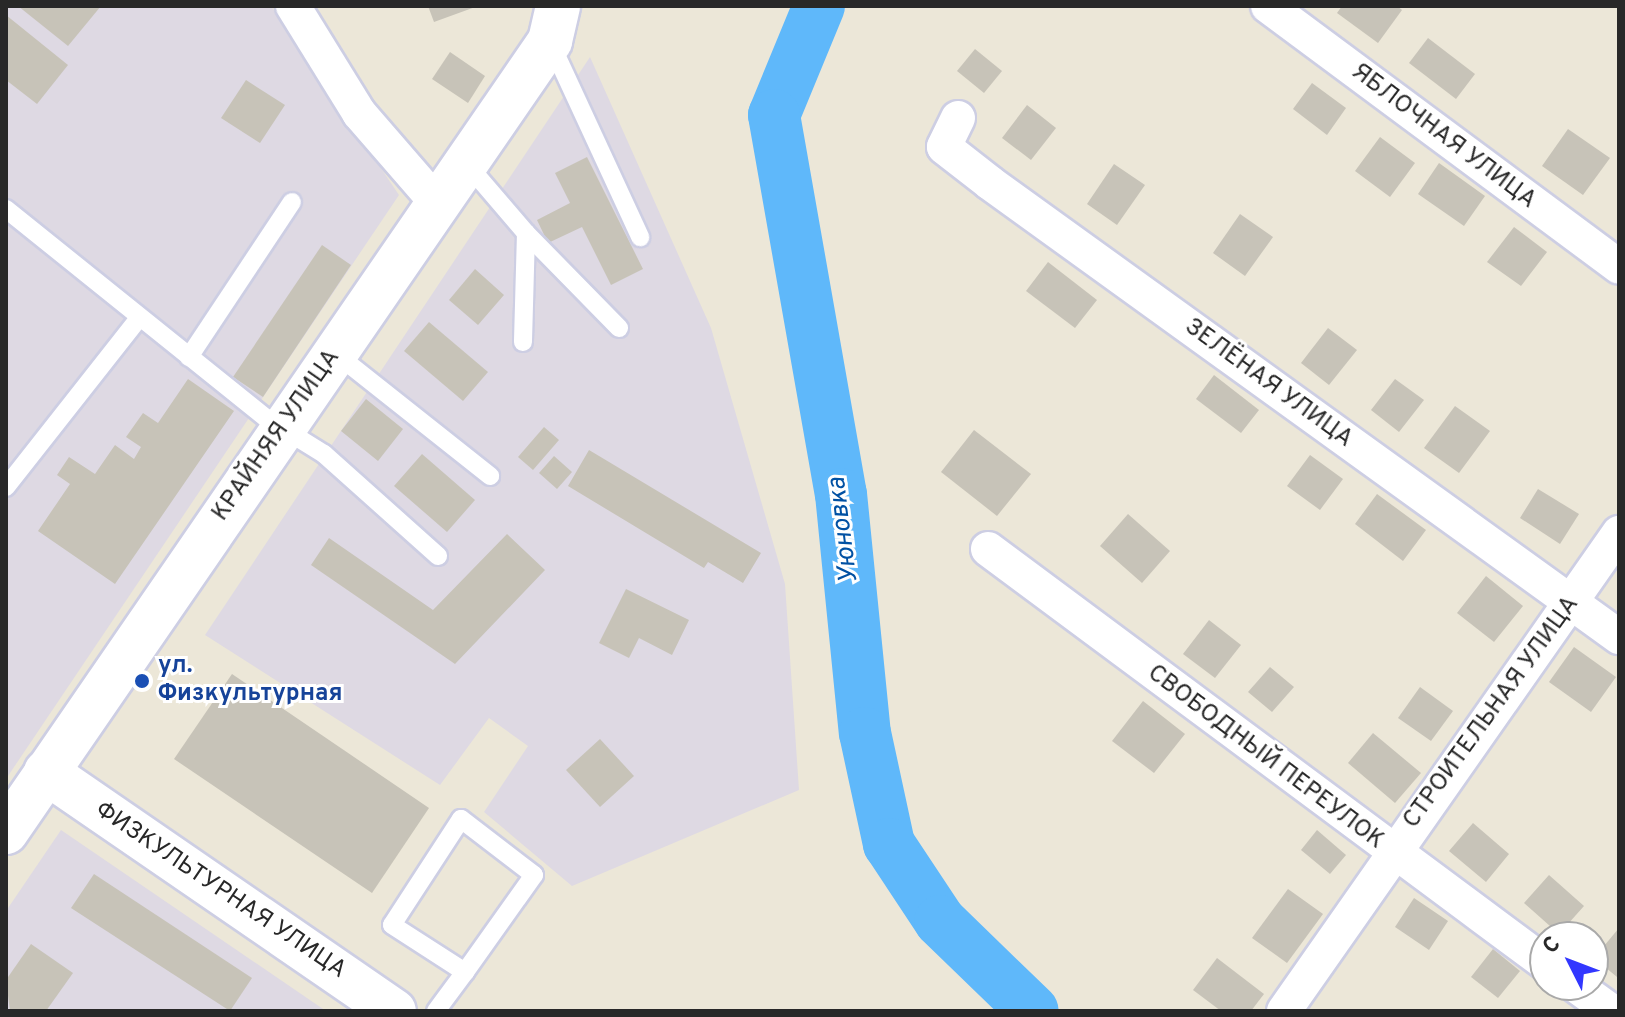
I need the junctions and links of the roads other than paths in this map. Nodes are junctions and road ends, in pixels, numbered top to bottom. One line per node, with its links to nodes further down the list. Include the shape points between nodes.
1 (293, 6): 7 (street, via 359,113)
2 (1268, 6): 11 (street, ЯБЛОЧНАЯ УЛИЦА)
3 (554, 24): 5 (street, КРАЙНЯЯ УЛИЦА); 10 (lane)
4 (958, 118): 23 (street, ЗЕЛЁНАЯ УЛИЦА, via 944,147)
5 (466, 163): 7 (street, КРАЙНЯЯ УЛИЦА); 9 (lane)
6 (292, 202): 16 (lane)
7 (437, 203): 15 (street, КРАЙНЯЯ УЛИЦА)
8 (6, 209): 12 (lane)
9 (526, 233): 13 (lane); 14 (lane)
10 (640, 237)
11 (1619, 267)
12 (140, 317): 16 (lane); 19 (lane)
13 (619, 328)
14 (523, 342)
15 (335, 353): 17 (street, КРАЙНЯЯ УЛИЦА); 18 (lane)
16 (189, 357): 17 (lane)
17 (282, 430): 22 (lane, via 324,454); 25 (street, КРАЙНЯЯ УЛИЦА)
18 (490, 476)
19 (6, 487)
20 (1619, 533): 23 (street, СТРОИТЕЛЬНАЯ УЛИЦА)
21 (988, 549): 26 (street, СВОБОДНЫЙ ПЕРЕУЛОК)
22 (438, 556)
23 (1571, 604): 24 (street, ЗЕЛЁНАЯ УЛИЦА); 26 (street, СТРОИТЕЛЬНАЯ УЛИЦА)
24 (1619, 637)
25 (21, 797): 29 (street, ФИЗКУЛЬТУРНАЯ УЛИЦА)
26 (1392, 853): 27 (street, СВОБОДНЫЙ ПЕРЕУЛОК); 31 (street, СТРОИТЕЛЬНАЯ УЛИЦА)
27 (1529, 951)
28 (465, 972): 28 (lane, via 534,875 461,819 392,925); 30 (lane)
29 (394, 1011)
30 (436, 1011)
31 (1284, 1011)

